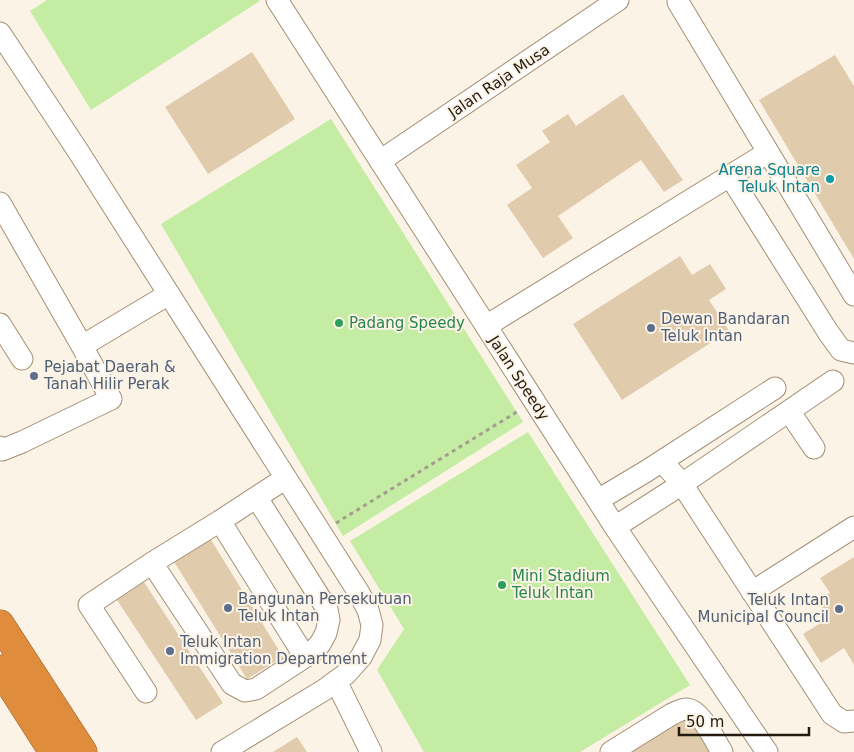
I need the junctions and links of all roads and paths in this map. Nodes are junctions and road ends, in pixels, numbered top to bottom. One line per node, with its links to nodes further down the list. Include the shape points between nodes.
1 (277, 0): 6 (street, Jalan Speedy)
2 (618, 0): 6 (street, Jalan Raja Musa)
3 (678, 2): 5 (street)
4 (1, 36): 9 (street)
5 (768, 153): 7 (street); 10 (street)
6 (380, 161): 12 (street, Jalan Speedy)
7 (730, 176): 12 (street); 14 (street, via 828,332 841,350)
8 (0, 203): 13 (street)
9 (169, 294): 13 (street); 23 (street)
10 (854, 295)
11 (0, 324): 15 (street)
12 (486, 326): 18 (street, Jalan Speedy)
13 (82, 346): 20 (street, via 111,399 22,442 2,450)
14 (854, 353)
15 (22, 359)
16 (833, 382): 19 (street)
17 (775, 388): 22 (street)
18 (534, 401): 26 (street, Jalan Speedy); 30 (path)
19 (789, 411): 21 (street); 24 (street)
20 (0, 447)
21 (814, 448)
22 (662, 461): 24 (street); 26 (street)
23 (286, 478): 25 (street); 30 (street)
24 (682, 484): 28 (street); 32 (street)
25 (257, 498): 27 (street); 34 (street, via 327,609 326,633 320,644)
26 (598, 500): 28 (street, Jalan Speedy)
27 (220, 522): 31 (street); 34 (street)
28 (615, 527): 45 (street, Jalan Speedy)
29 (854, 527): 32 (street)
30 (320, 532): 36 (street, via 364,602 372,625 370,640 361,657)
31 (152, 563): 34 (street, via 232,684 245,691 256,689); 37 (street, via 89,604)
32 (752, 592): 38 (street, via 832,714 844,722)
33 (0, 624): 40 (highway)
34 (305, 657)
35 (0, 669): 39 (highway)
36 (336, 681): 41 (street); 42 (street)
37 (146, 692)
38 (854, 721)
39 (53, 752)
40 (83, 752)
41 (222, 752)
42 (372, 752)
43 (612, 752): 44 (street, via 672,714 689,709 697,713)
44 (722, 752)
45 (767, 752)

